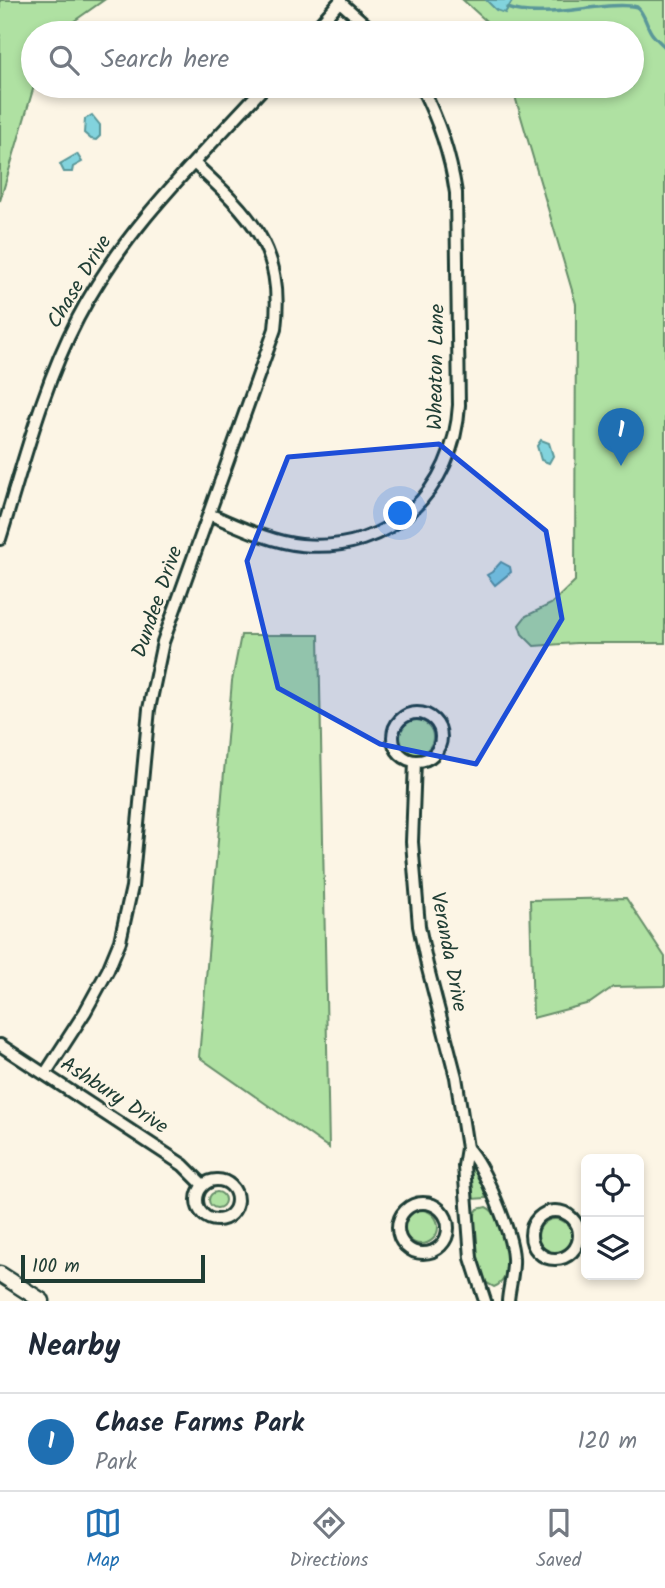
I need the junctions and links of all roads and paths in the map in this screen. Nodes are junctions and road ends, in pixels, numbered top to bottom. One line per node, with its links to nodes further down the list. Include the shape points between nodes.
1 (340, 1): 2 (street); 3 (street)
2 (322, 21)
3 (362, 21)
4 (254, 98): 6 (street, Chase Drive)
5 (427, 98): 7 (street, Wheaton Lane, via 440,124 456,193 459,405 445,465 410,512 385,529 352,541 301,545)
6 (194, 163): 7 (street, Dundee Drive, via 254,223 269,254 277,289 272,341); 8 (street, Chase Drive, via 120,249 77,318 50,381)
7 (209, 514): 11 (street, Dundee Drive, via 171,615 155,674 132,887 120,941 85,1012)
8 (0, 540)
9 (415, 761): 9 (street, via 432,756 441,740 436,723 419,713 400,720 393,733 398,753); 12 (street, Veranda Drive, via 412,842 419,926 456,1077)
10 (0, 1045): 11 (street, Ashbury Drive)
11 (45, 1073): 13 (street, Ashbury Drive, via 183,1165)
12 (467, 1148): 14 (street, Veranda Drive); 17 (street, Veranda Drive, via 478,1163)
13 (203, 1185)
14 (468, 1223): 15 (street); 20 (street, Veranda Drive, via 471,1258)
15 (447, 1224): 15 (street, via 433,1206 417,1204 403,1213 398,1228 410,1249 426,1253 440,1246)
16 (531, 1240): 16 (street, via 542,1256 559,1260 573,1253 580,1231 566,1213 551,1211 536,1219); 17 (street)
17 (512, 1244): 21 (street, Veranda Drive)
18 (0, 1274): 19 (main road)
19 (37, 1300)
20 (485, 1301)
21 (508, 1301)

